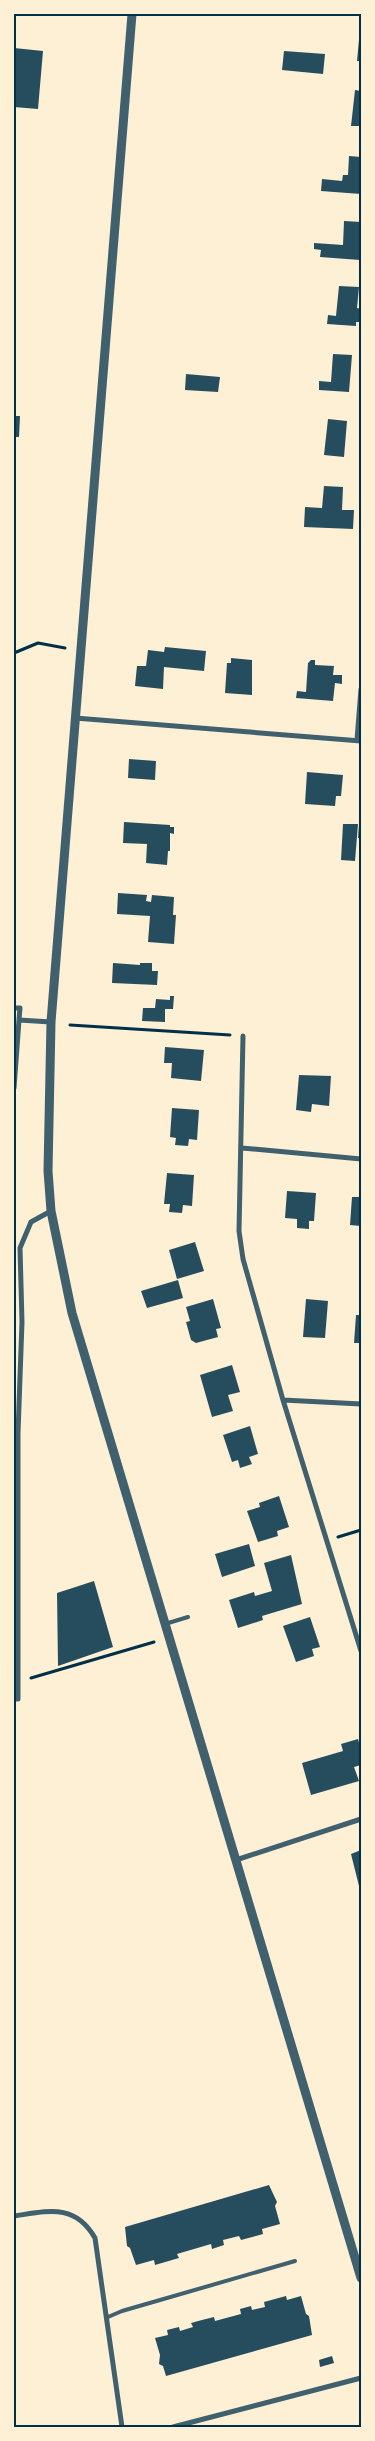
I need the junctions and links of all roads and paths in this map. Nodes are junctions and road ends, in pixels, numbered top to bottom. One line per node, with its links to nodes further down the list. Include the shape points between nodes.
1 (132, 14): 5 (street)
2 (14, 653): 3 (path, via 38,643 67,648)
3 (66, 657)
4 (361, 689): 6 (street)
5 (75, 718): 6 (street); 9 (street)
6 (359, 741)
7 (14, 1008): 8 (street, via 20,1008)
8 (19, 1020): 9 (street); 12 (street)
9 (51, 1022): 15 (street, via 48,1171)
10 (70, 1025): 11 (path)
11 (243, 1036): 13 (street)
12 (14, 1088)
13 (242, 1148): 14 (street); 16 (street, via 239,1231 243,1259)
14 (361, 1159)
15 (51, 1211): 18 (street, via 31,1222 20,1248 22,1322); 22 (street, via 72,1313)
16 (283, 1400): 17 (street); 20 (street)
17 (361, 1404)
18 (16, 1433): 25 (street)
19 (361, 1530): 20 (path)
20 (327, 1541): 24 (street)
21 (188, 1617): 22 (lane)
22 (165, 1624): 23 (street)
23 (169, 1637): 25 (path); 28 (street)
24 (361, 1651)
25 (18, 1682): 26 (street)
26 (16, 1699)
27 (361, 1819): 28 (street)
28 (236, 1860): 31 (street)
29 (14, 2216): 32 (street, via 57,2211 74,2214 90,2228 98,2249)
30 (295, 2261): 32 (lane)
31 (361, 2278)
32 (108, 2317): 34 (street)
33 (361, 2378): 35 (street)
34 (122, 2427)
35 (173, 2427)

